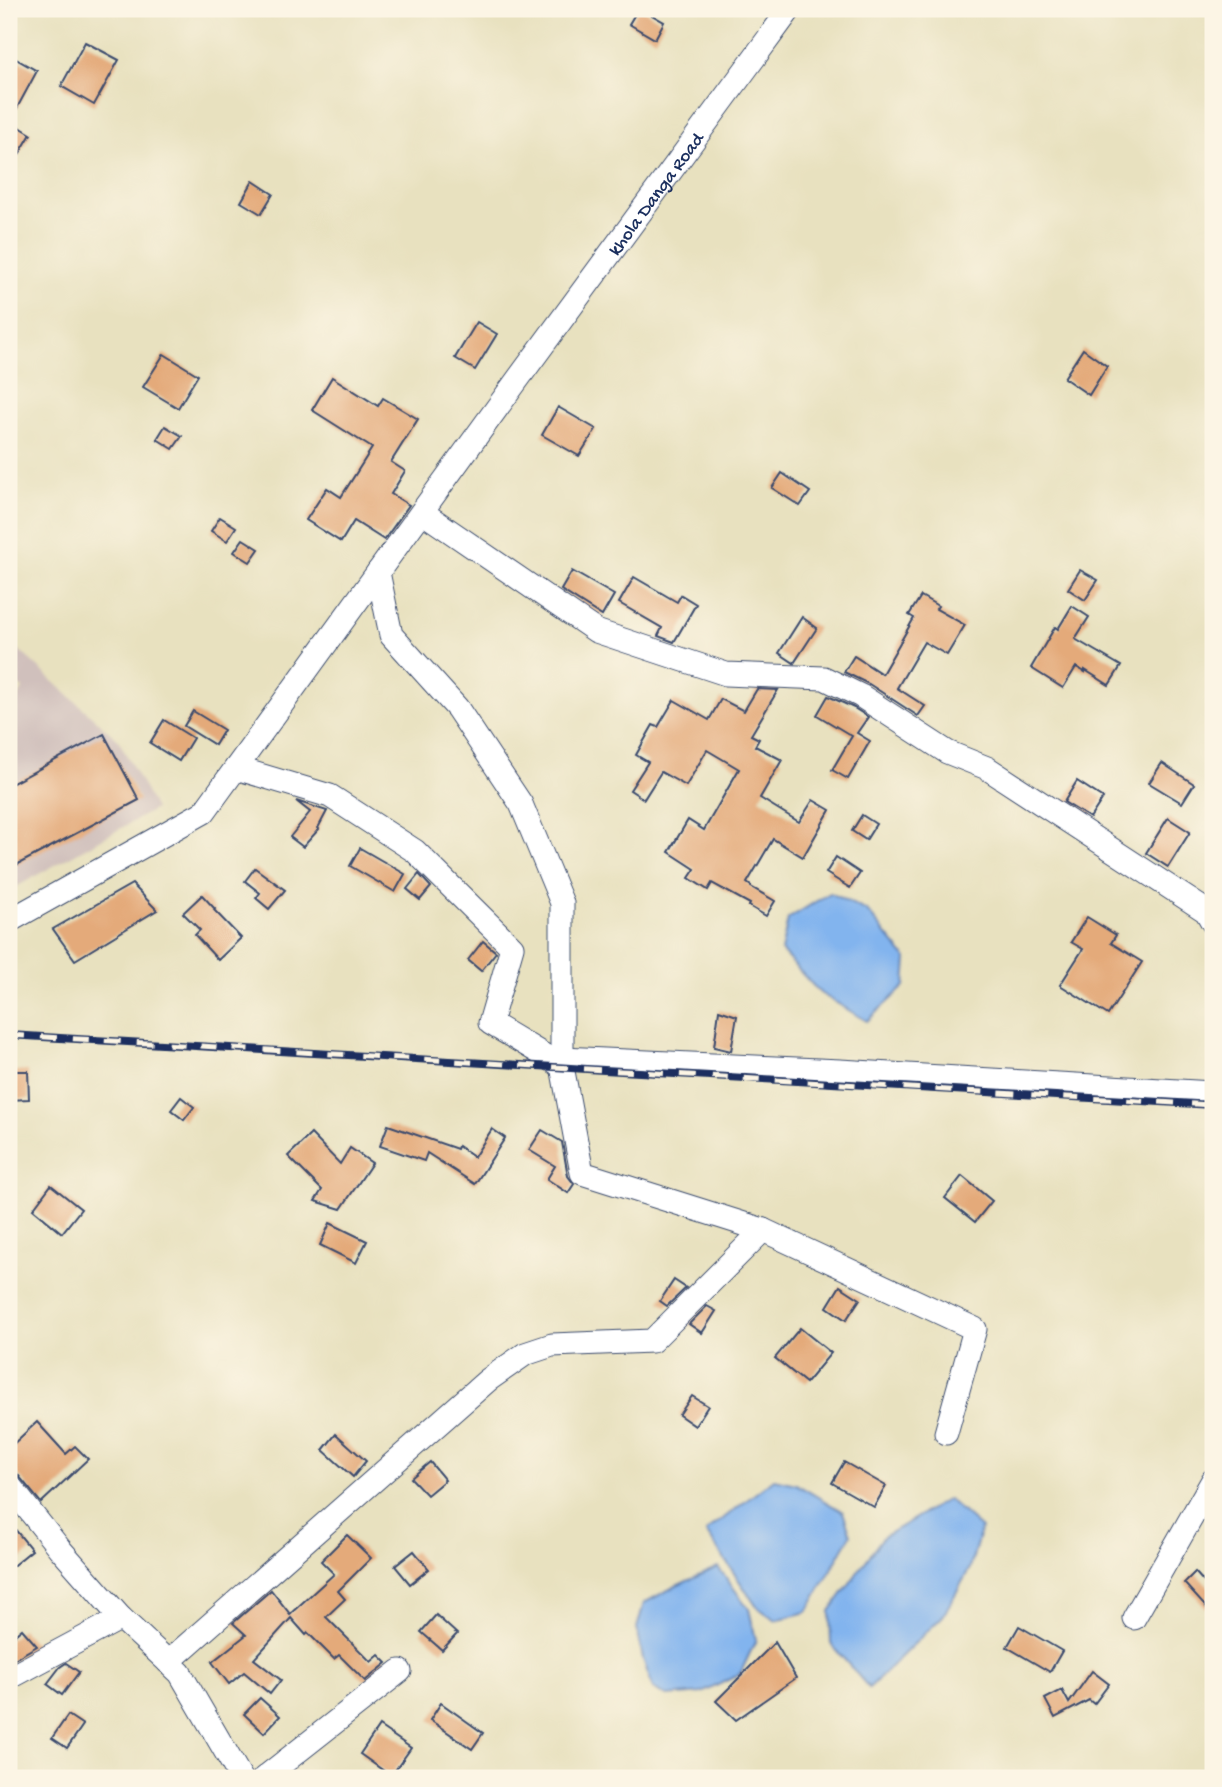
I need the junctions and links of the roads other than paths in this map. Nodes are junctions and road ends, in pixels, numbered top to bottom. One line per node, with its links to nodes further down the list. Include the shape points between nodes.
1 (790, 9): 2 (street, khola Danga Road)
2 (422, 512): 3 (street, khola Danga Road); 6 (street, via 596,631 726,674 824,678 860,696 947,752 987,768 1206,911)
3 (378, 572): 4 (street, khola Danga Road); 7 (street, via 390,635 457,708 521,804 562,903)
4 (236, 768): 5 (street, khola Danga Road, via 204,812); 7 (street, via 330,796 415,851 512,947 490,1023)
5 (9, 920)
6 (1213, 923)
7 (562, 1062): 8 (street, via 840,1071); 9 (street, via 582,1173)
8 (1213, 1093)
9 (762, 1230): 10 (street, via 975,1329); 15 (street, via 652,1341 552,1345 525,1353 488,1380)
10 (946, 1433)
11 (1213, 1480): 14 (street)
12 (9, 1485): 13 (street)
13 (121, 1618): 15 (street); 17 (street)
14 (1134, 1618)
15 (168, 1662): 18 (street, via 180,1673)
16 (400, 1671): 19 (street)
17 (9, 1678)
18 (241, 1778)
19 (264, 1778)

